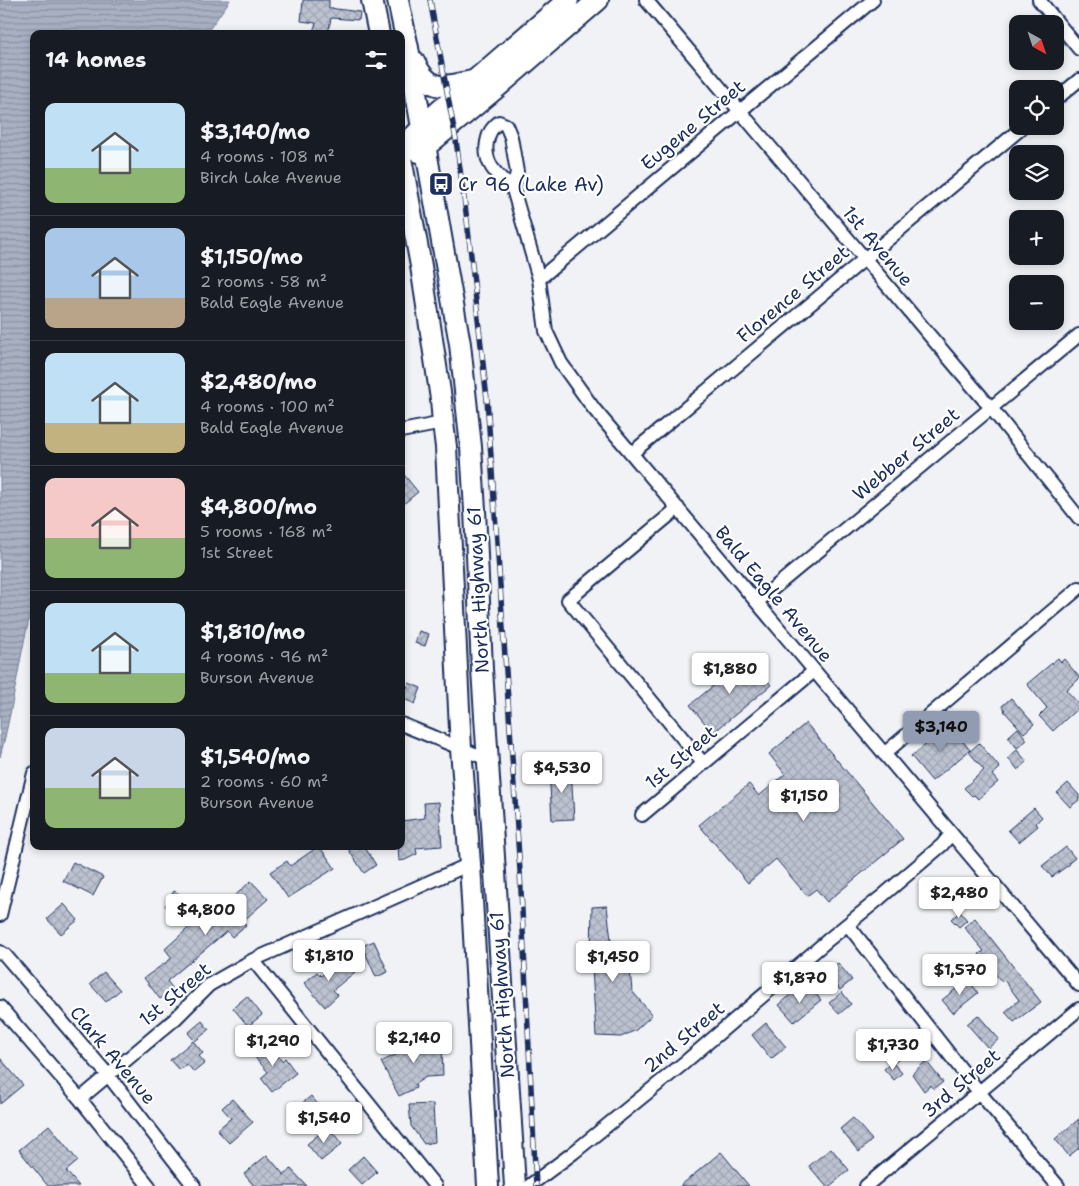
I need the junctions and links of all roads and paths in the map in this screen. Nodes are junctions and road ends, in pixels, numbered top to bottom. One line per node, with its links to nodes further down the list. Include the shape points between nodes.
1 (372, 0): 8 (main road)
2 (398, 0): 9 (main road, North Highway 61)
3 (568, 0): 13 (main road)
4 (598, 0): 18 (main road, via 495,89)
5 (646, 0): 16 (street, 1st Avenue)
6 (872, 0): 16 (street, Eugene Street)
7 (1038, 0): 12 (street)
8 (378, 30)
9 (404, 30)
10 (405, 34): 11 (main road, North Highway 61)
11 (408, 48): 13 (main road, via 421,73 433,85 447,87); 18 (main road, North Highway 61)
12 (1079, 49)
13 (477, 78): 18 (main road)
14 (1079, 80): 15 (street)
15 (1064, 92)
16 (740, 110): 22 (street, 1st Avenue); 23 (street, Eugene Street)
17 (1013, 135): 22 (street, Florence Street)
18 (424, 137): 19 (main road); 37 (main road, North Highway 61, via 466,393)
19 (405, 157)
20 (405, 177): 26 (main road, North Highway 61, via 441,399)
21 (512, 189): 23 (street, Bald Eagle Avenue)
22 (864, 259): 25 (street, 1st Avenue); 28 (street, Florence Street)
23 (539, 279): 28 (street, Bald Eagle Avenue, via 546,331 561,363 594,409)
24 (1079, 335): 25 (street, Webber Street)
25 (991, 408): 30 (street, 1st Avenue); 32 (street, Webber Street)
26 (442, 423): 27 (street); 35 (main road, North Highway 61, via 446,447)
27 (405, 431)
28 (632, 452): 29 (street, Bald Eagle Avenue)
29 (678, 508): 32 (street, Bald Eagle Avenue); 38 (street, via 568,600)
30 (1079, 518)
31 (1079, 588): 36 (street)
32 (758, 602): 33 (street, Bald Eagle Avenue)
33 (814, 671): 36 (street, Bald Eagle Avenue); 38 (street, 1st Street)
34 (405, 726): 35 (street)
35 (461, 749): 37 (street); 42 (main road, North Highway 61)
36 (884, 754): 41 (street, Bald Eagle Avenue)
37 (487, 759): 57 (main road, North Highway 61)
38 (703, 763): 40 (street, 1st Street)
39 (30, 790): 43 (street)
40 (642, 815)
41 (951, 834): 44 (street, 2nd Street); 47 (street, Bald Eagle Avenue)
42 (470, 864): 46 (street, 1st Street); 56 (main road, North Highway 61)
43 (0, 915)
44 (848, 925): 51 (street); 58 (street, 2nd Street, via 684,1063)
45 (0, 952): 50 (street, Clark Avenue)
46 (253, 960): 50 (street, 1st Street, via 209,985 175,1020); 55 (street)
47 (1079, 985)
48 (0, 1008): 52 (street)
49 (1079, 1010): 51 (street, 3rd Street)
50 (108, 1075): 52 (street, 1st Street); 54 (street, Clark Avenue)
51 (979, 1092): 59 (street, 3rd Street); 60 (street)
52 (80, 1098): 53 (street)
53 (149, 1186)
54 (194, 1186)
55 (435, 1186)
56 (488, 1186)
57 (515, 1186)
58 (529, 1186)
59 (866, 1186)
60 (1058, 1186)

